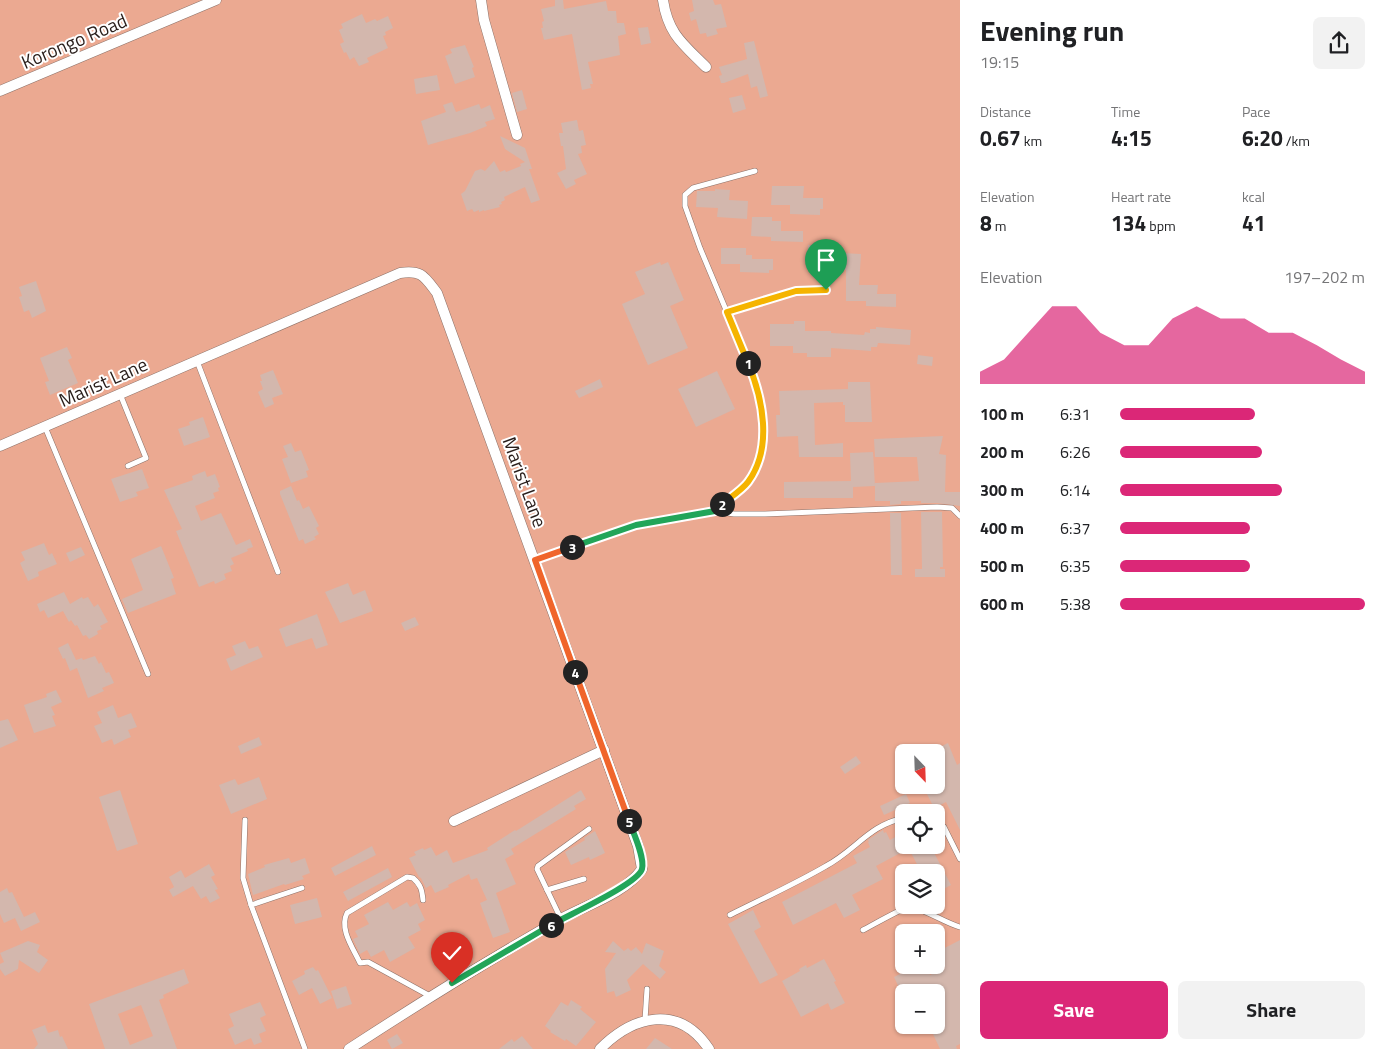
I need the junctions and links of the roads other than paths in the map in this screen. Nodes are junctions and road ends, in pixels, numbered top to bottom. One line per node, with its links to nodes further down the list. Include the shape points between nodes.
1 (216, 0): 5 (street, Korongo Road)
2 (481, 0): 6 (street)
3 (663, 0): 4 (street, via 673,34)
4 (706, 67)
5 (0, 91)
6 (517, 135)
7 (756, 171): 9 (lane, via 693,188 685,195 685,206 700,248)
8 (826, 290): 9 (lane, via 796,291)
9 (727, 312): 15 (lane, via 755,379 762,408 763,434 759,463 753,475)
10 (197, 360): 11 (street, Marist Lane); 17 (street, Marist Lane, via 400,273 414,271 423,275 437,293); 18 (lane)
11 (120, 394): 12 (street, Marist Lane); 14 (lane, via 146,458)
12 (45, 427): 13 (street, Marist Lane); 19 (lane)
13 (0, 446)
14 (128, 466)
15 (715, 511): 16 (lane, via 765,514 937,507 952,508); 17 (lane, via 636,525)
16 (960, 516)
17 (535, 560): 20 (street, Marist Lane)
18 (278, 572)
19 (148, 674)
20 (604, 750): 23 (street); 33 (street, Marist Lane, via 638,846 642,869 620,888)
21 (245, 820): 31 (lane, via 243,878)
22 (895, 820): 32 (lane, via 876,828 844,856 827,866)
23 (454, 821)
24 (589, 829): 29 (lane, via 538,866)
25 (945, 829): 26 (lane)
26 (960, 859)
27 (584, 879): 29 (lane)
28 (302, 888): 31 (lane)
29 (547, 890): 33 (lane)
30 (423, 900): 37 (lane, via 422,888 413,878 407,877 347,913 344,925 360,963 368,962)
31 (251, 905): 39 (lane)
32 (730, 915)
33 (561, 919): 37 (street, Marist Lane)
34 (960, 927): 35 (lane, via 909,907)
35 (863, 930)
36 (647, 989): 38 (lane)
37 (430, 996): 40 (street, Marist Lane)
38 (645, 1020): 41 (street, via 625,1028); 42 (street, via 665,1018 678,1022)
39 (305, 1049)
40 (349, 1049)
41 (600, 1049)
42 (710, 1049)

